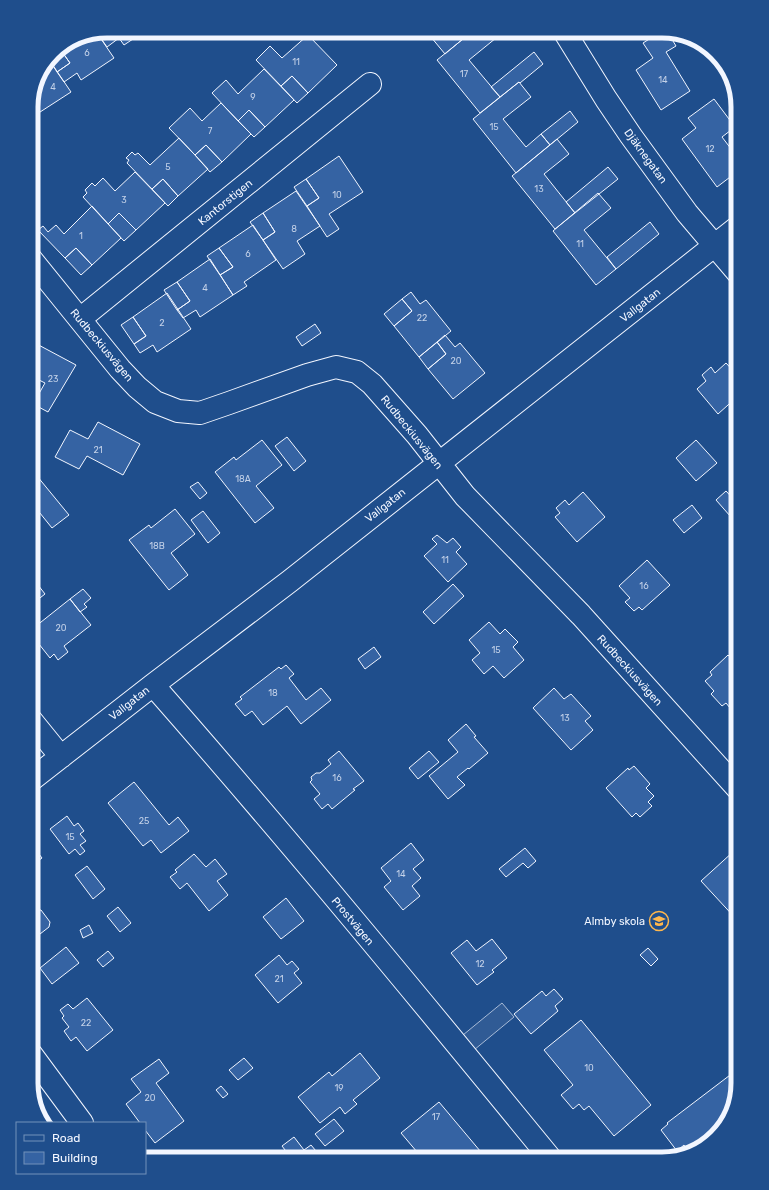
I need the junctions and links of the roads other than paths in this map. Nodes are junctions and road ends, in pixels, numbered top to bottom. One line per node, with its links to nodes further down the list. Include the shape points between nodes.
1 (568, 38): 4 (street, Djäknegatan, via 631,136)
2 (370, 84): 7 (street, Kantorstigen)
3 (731, 233): 4 (street, Vallgatan)
4 (714, 246): 5 (street, Djäknegatan); 8 (street, Vallgatan)
5 (731, 265)
6 (38, 268): 7 (street, Rudbeckiusvägen)
7 (80, 319): 8 (street, Rudbeckiusvägen, via 137,387 155,402 178,411 200,413 336,367 357,372 372,384)
8 (438, 463): 9 (street, Vallgatan); 13 (street, Rudbeckiusvägen, via 465,496 581,615)
9 (153, 685): 11 (street, Vallgatan); 16 (street, Prostvägen, via 311,870)
10 (38, 729): 11 (street)
11 (61, 757): 12 (street, Vallgatan)
12 (38, 775)
13 (731, 781)
14 (38, 1063): 15 (street)
15 (81, 1122)
16 (545, 1152)

